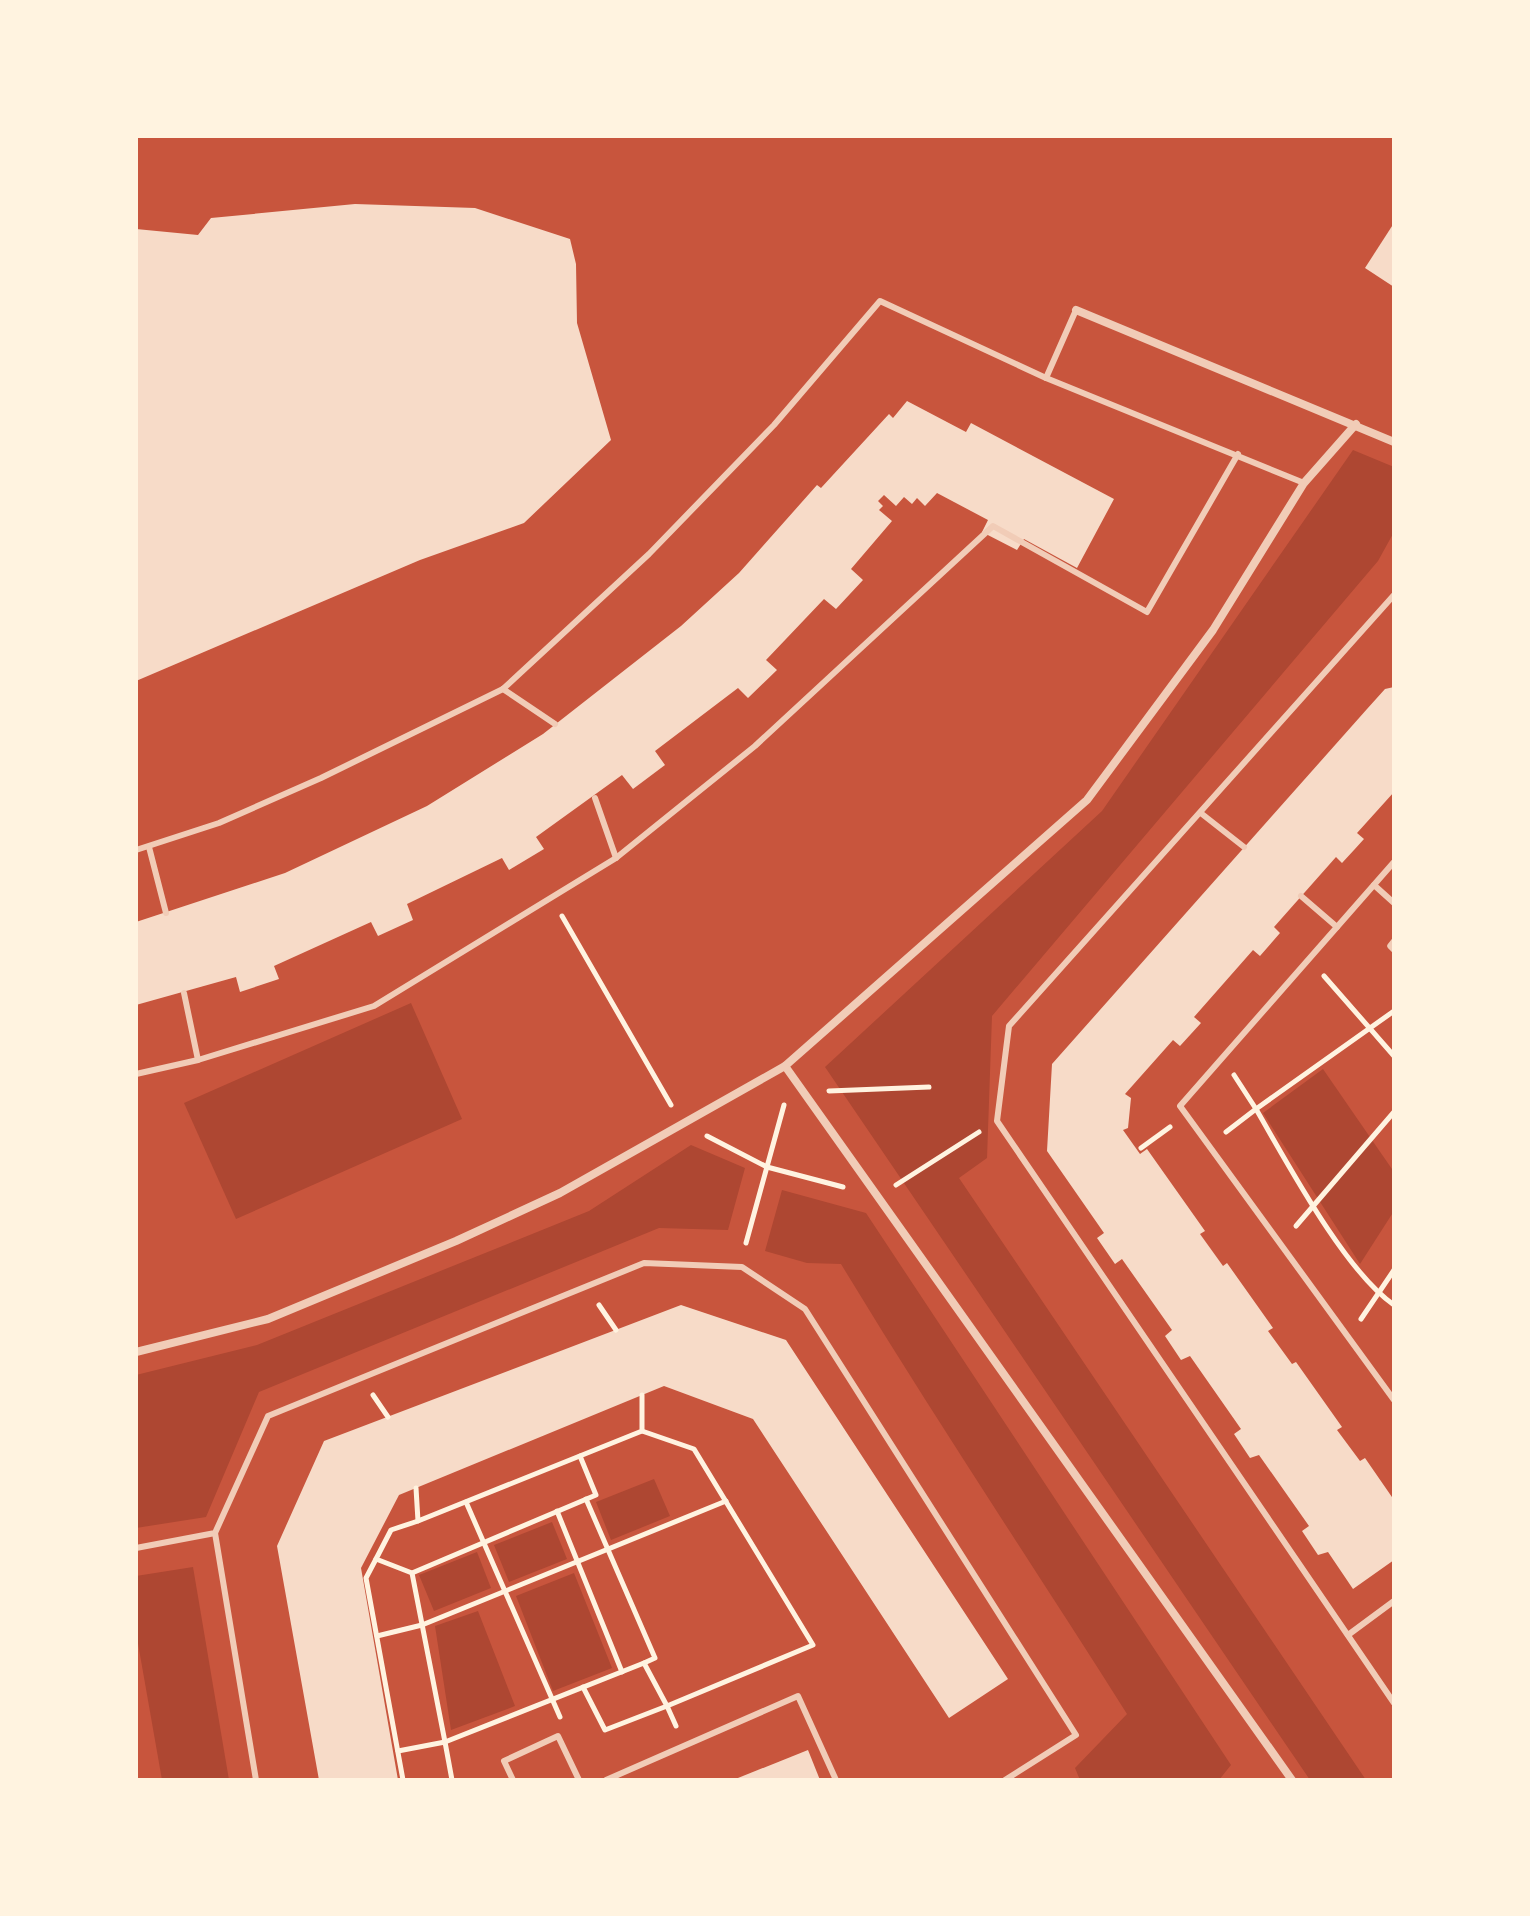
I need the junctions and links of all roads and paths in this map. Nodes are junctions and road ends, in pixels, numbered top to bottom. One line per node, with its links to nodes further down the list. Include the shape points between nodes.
1 (1076, 310): 2 (lane); 3 (street)
2 (1046, 378): 5 (lane); 8 (lane, via 880,301 774,425 649,554)
3 (1356, 424): 4 (street); 6 (street)
4 (1394, 442)
5 (1238, 454): 6 (lane); 15 (lane, via 1147,612 993,526 755,746)
6 (1304, 483): 31 (street, via 1213,630 1087,800)
7 (1394, 595): 11 (lane)
8 (503, 689): 9 (lane); 12 (lane, via 321,778)
9 (555, 724)
10 (595, 798): 15 (lane)
11 (1202, 814): 13 (lane); 67 (lane, via 1009,1026 997,1121)
12 (149, 847): 14 (lane); 20 (lane)
13 (1244, 847)
14 (136, 850)
15 (616, 858): 30 (lane, via 374,1006)
16 (1394, 862): 17 (lane)
17 (1374, 885): 19 (lane); 21 (lane)
18 (1301, 896): 21 (lane)
19 (1394, 903)
20 (166, 913)
21 (1337, 927): 24 (lane)
22 (1394, 941): 23 (lane)
23 (1394, 950)
24 (1309, 959): 27 (path); 29 (lane)
25 (184, 993): 30 (lane)
26 (1394, 1011): 27 (path)
27 (1369, 1028): 28 (path); 33 (path)
28 (1394, 1056)
29 (1222, 1058): 33 (path); 35 (lane, via 1180,1106)
30 (198, 1060): 32 (lane)
31 (785, 1066): 46 (street, via 560,1193 456,1241 268,1319); 79 (street)
32 (136, 1074)
33 (1256, 1109): 36 (path); 38 (path)
34 (1394, 1112): 38 (path)
35 (1187, 1115): 36 (lane); 37 (path)
36 (1209, 1145): 39 (lane)
37 (1141, 1148)
38 (1313, 1206): 39 (path); 42 (path)
39 (1281, 1244): 45 (lane)
40 (1394, 1270): 42 (path)
41 (586, 1286): 44 (path); 57 (lane, via 268,1416); 87 (lane, via 644,1263 742,1267 805,1309 1076,1735)
42 (1378, 1294): 43 (path); 45 (path)
43 (1394, 1305)
44 (616, 1330)
45 (1348, 1337): 48 (lane)
46 (136, 1352)
47 (642, 1395): 49 (path)
48 (1394, 1400)
49 (642, 1431): 50 (path); 53 (path, via 694,1449)
50 (580, 1456): 52 (path, via 596,1495); 54 (path)
51 (416, 1488): 56 (path)
52 (586, 1499): 55 (path); 60 (path)
53 (726, 1501): 60 (path); 74 (path, via 813,1645)
54 (466, 1502): 56 (path); 58 (path)
55 (557, 1511): 58 (path); 62 (path)
56 (418, 1521): 61 (path, via 391,1530)
57 (215, 1533): 59 (lane); 80 (lane)
58 (483, 1543): 63 (path); 64 (path)
59 (136, 1548)
60 (607, 1550): 62 (path); 69 (path, via 655,1658)
61 (376, 1559): 63 (path); 68 (path, via 366,1578)
62 (578, 1562): 64 (path); 70 (path)
63 (412, 1573): 66 (path)
64 (505, 1591): 66 (path); 72 (path)
65 (1394, 1601): 67 (lane)
66 (422, 1625): 68 (path); 76 (path)
67 (1348, 1635): 73 (lane)
68 (377, 1636): 78 (path)
69 (644, 1663): 70 (path); 74 (path)
70 (622, 1672): 71 (path)
71 (583, 1687): 72 (path); 74 (path, via 605,1730)
72 (552, 1700): 75 (path); 76 (path)
73 (1394, 1703)
74 (667, 1706): 77 (path)
75 (564, 1726)
76 (445, 1742): 78 (path); 82 (path)
77 (686, 1745): 85 (lane); 86 (lane, via 798,1696)
78 (398, 1751): 81 (path)
79 (1289, 1779)
80 (256, 1780)
81 (403, 1780)
82 (452, 1780)
83 (513, 1780): 84 (lane, via 504,1761 558,1736)
84 (579, 1780)
85 (606, 1780)
86 (836, 1780)
87 (1005, 1780)

